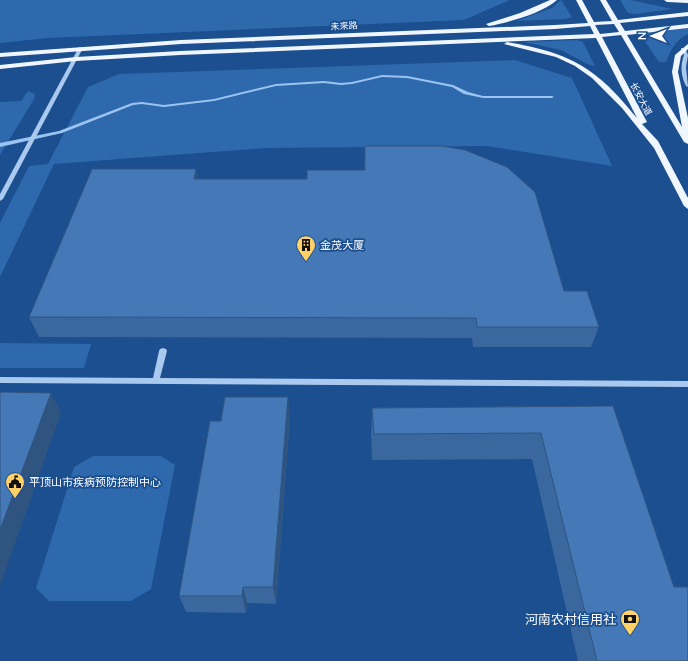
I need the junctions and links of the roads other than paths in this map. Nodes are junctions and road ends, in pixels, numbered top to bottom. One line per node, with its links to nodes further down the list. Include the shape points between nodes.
1 (554, 0): 10 (main road, via 542,8 498,22)
2 (579, 0): 8 (main road, 长安大道)
3 (603, 0): 7 (main road, 长安大道)
4 (667, 0): 5 (main road)
5 (688, 1)
6 (688, 14): 7 (main road, 未来路)
7 (617, 22): 8 (main road, 未来路); 11 (main road, 长安大道)
8 (591, 25): 10 (main road, 未来路); 12 (main road, 长安大道)
9 (688, 26): 11 (main road, 未来路)
10 (457, 30): 14 (main road, 未来路)
11 (623, 33): 12 (main road, 未来路); 21 (main road, 长安大道)
12 (597, 36): 13 (main road, 未来路); 22 (main road, 长安大道)
13 (461, 40): 17 (main road, 未来路); 22 (main road, via 527,47 555,54 587,70 618,98)
14 (81, 48): 16 (main road, 未来路); 17 (street)
15 (685, 48): 19 (street, via 683,73); 20 (main road, via 678,55 675,72)
16 (0, 55)
17 (76, 59): 18 (main road, 未来路); 23 (street)
18 (0, 66)
19 (688, 86)
20 (688, 136)
21 (688, 142)
22 (656, 146): 24 (main road, 长安大道)
23 (0, 199)
24 (688, 206)
25 (163, 351): 27 (street)
26 (0, 380): 27 (street)
27 (156, 381): 28 (street)
28 (688, 384)

